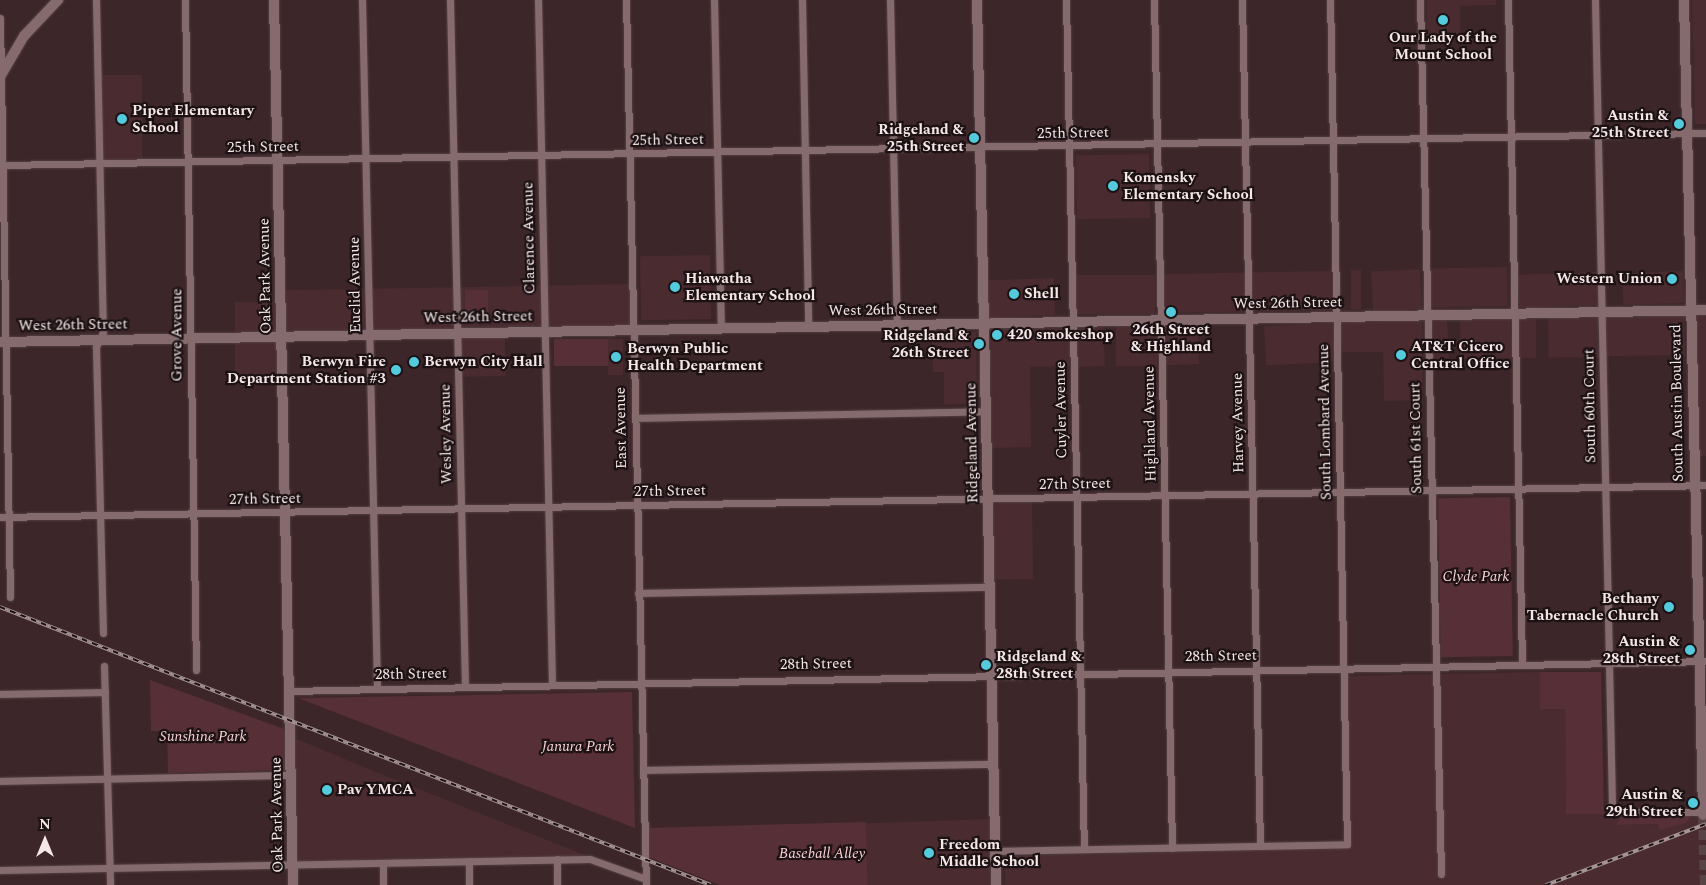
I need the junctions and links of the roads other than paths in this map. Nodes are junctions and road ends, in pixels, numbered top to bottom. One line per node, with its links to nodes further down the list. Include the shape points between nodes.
1 (58, 0): 22 (street, via 34,24)
2 (96, 0): 42 (street)
3 (185, 0): 41 (street, Grove Avenue)
4 (274, 0): 40 (street, Oak Park Avenue)
5 (362, 0): 39 (street, Euclid Avenue)
6 (450, 0): 38 (street, Wesley Avenue)
7 (538, 0): 37 (street, Clarence Avenue)
8 (626, 0): 36 (street, East Avenue)
9 (714, 0): 35 (street)
10 (802, 0): 34 (street)
11 (890, 0): 33 (street)
12 (977, 0): 32 (street, Ridgeland Avenue)
13 (1066, 0): 31 (street, Cuyler Avenue)
14 (1154, 0): 30 (street, Highland Avenue)
15 (1242, 0): 29 (street, Harvey Avenue)
16 (1330, 0): 28 (street, South Lombard Avenue)
17 (1420, 0): 27 (street, South 61st Court)
18 (1508, 0): 26 (street)
19 (1595, 0): 25 (street, South 60th Court)
20 (1684, 0): 23 (street, South Austin Boulevard)
21 (0, 18): 22 (street)
22 (1, 74): 43 (street)
23 (1686, 133): 24 (street, 25th Street); 25 (street, 25th Street); 44 (street, South Austin Boulevard)
24 (1706, 133)
25 (1598, 136): 26 (street, 25th Street); 46 (street, South 60th Court)
26 (1511, 138): 27 (street, 25th Street); 47 (street)
27 (1423, 140): 28 (street, 25th Street); 48 (street, South 61st Court)
28 (1333, 142): 29 (street, 25th Street); 49 (street, South Lombard Avenue)
29 (1245, 144): 30 (street, 25th Street); 50 (street, Harvey Avenue)
30 (1157, 145): 31 (street, 25th Street); 51 (street, Highland Avenue)
31 (1069, 147): 32 (street, 25th Street); 52 (street, Cuyler Avenue)
32 (981, 149): 33 (street, 25th Street); 53 (street, Ridgeland Avenue)
33 (893, 150): 34 (street, 25th Street); 54 (street)
34 (805, 152): 35 (street, 25th Street); 55 (street)
35 (717, 153): 36 (street, 25th Street); 56 (street)
36 (630, 155): 37 (street, 25th Street); 57 (street, East Avenue)
37 (541, 156): 38 (street, 25th Street); 58 (street, Clarence Avenue)
38 (453, 158): 39 (street, 25th Street); 59 (street, Wesley Avenue)
39 (366, 159): 40 (street, 25th Street); 60 (street, Euclid Avenue)
40 (278, 161): 41 (street, 25th Street); 61 (street, Oak Park Avenue)
41 (188, 162): 42 (street, 25th Street); 62 (street, Grove Avenue)
42 (99, 164): 43 (street, 25th Street); 63 (street, via 102,332)
43 (4, 165): 64 (street)
44 (1690, 310): 45 (street, West 26th Street); 46 (street, West 26th Street); 67 (street, South Austin Boulevard)
45 (1706, 310)
46 (1602, 312): 47 (street, West 26th Street); 69 (street, South 60th Court)
47 (1514, 314): 48 (street, West 26th Street); 70 (street)
48 (1426, 316): 49 (street, West 26th Street); 71 (street, South 61st Court)
49 (1336, 318): 50 (street, West 26th Street); 72 (street, South Lombard Avenue)
50 (1249, 319): 51 (street, West 26th Street); 73 (street, Harvey Avenue)
51 (1161, 321): 52 (street, West 26th Street); 74 (street, Highland Avenue)
52 (1073, 322): 53 (street, West 26th Street); 75 (street, Cuyler Avenue)
53 (984, 323): 54 (street, West 26th Street); 65 (street, Ridgeland Avenue)
54 (897, 325): 55 (street, West 26th Street)
55 (808, 326): 56 (street, West 26th Street)
56 (721, 328): 57 (street, West 26th Street)
57 (633, 330): 58 (street, West 26th Street); 66 (street, East Avenue)
58 (544, 331): 59 (street, West 26th Street); 78 (street, Clarence Avenue)
59 (457, 333): 60 (street, West 26th Street); 79 (street, Wesley Avenue)
60 (370, 334): 61 (street, West 26th Street); 80 (street, Euclid Avenue)
61 (282, 336): 62 (street, West 26th Street); 81 (street, Oak Park Avenue)
62 (191, 338): 63 (street, West 26th Street); 82 (street, Grove Avenue)
63 (99, 340): 64 (street, West 26th Street); 83 (street, via 96,347)
64 (3, 342): 84 (street)
65 (986, 411): 66 (street); 76 (street, Ridgeland Avenue)
66 (635, 418): 77 (street, East Avenue)
67 (1694, 486): 68 (street, 27th Street); 69 (street, 27th Street); 89 (street, South Austin Boulevard)
68 (1706, 486)
69 (1605, 488): 70 (street, 27th Street); 90 (street, South 60th Court)
70 (1518, 490): 71 (street, 27th Street); 91 (street)
71 (1431, 492): 72 (street, 27th Street); 93 (street, South 61st Court)
72 (1340, 494): 73 (street, 27th Street); 94 (street, South Lombard Avenue)
73 (1253, 495): 74 (street, 27th Street); 95 (street, Harvey Avenue)
74 (1165, 496): 75 (street, 27th Street); 97 (street, Highland Avenue)
75 (1077, 498): 76 (street, 27th Street); 98 (street, Cuyler Avenue)
76 (988, 500): 77 (street, 27th Street); 85 (street, Ridgeland Avenue)
77 (637, 505): 78 (street, 27th Street); 86 (street, East Avenue)
78 (548, 507): 79 (street, 27th Street); 101 (street, Clarence Avenue)
79 (461, 509): 80 (street, 27th Street); 102 (street, Wesley Avenue)
80 (373, 510): 81 (street, 27th Street); 103 (street, Euclid Avenue)
81 (285, 512): 82 (street, 27th Street); 104 (street, Oak Park Avenue)
82 (192, 514): 83 (street, 27th Street); 96 (street, Grove Avenue)
83 (101, 515): 84 (street, 27th Street); 88 (street)
84 (4, 517): 87 (street)
85 (990, 587): 86 (street); 99 (street, Ridgeland Avenue)
86 (638, 593): 100 (street, East Avenue)
87 (10, 597)
88 (103, 633)
89 (1702, 661): 90 (street, 28th Street); 112 (street, South Austin Boulevard)
90 (1610, 662): 91 (street, 28th Street); 112 (street, South 60th Court, via 1614,812)
91 (1522, 664): 93 (street, 28th Street)
92 (104, 666): 105 (street)
93 (1434, 666): 94 (street, 28th Street); 123 (street, South 61st Court)
94 (1344, 667): 95 (street, 28th Street); 113 (street, South Lombard Avenue, via 1347,844)
95 (1257, 669): 97 (street, 28th Street); 113 (street, Harvey Avenue)
96 (196, 670)
97 (1169, 671): 98 (street, 28th Street); 114 (street, Highland Avenue)
98 (1080, 673): 99 (street, 28th Street); 115 (street, Cuyler Avenue)
99 (992, 675): 100 (street, 28th Street); 107 (street, Ridgeland Avenue)
100 (640, 684): 101 (street, 28th Street); 108 (street, East Avenue)
101 (552, 685): 102 (street, 28th Street)
102 (465, 687): 103 (street, 28th Street)
103 (377, 689): 104 (street, 28th Street)
104 (289, 690): 109 (street, Oak Park Avenue, via 287,724)
105 (105, 692): 106 (street); 110 (street)
106 (0, 694)
107 (994, 764): 108 (street); 116 (street, Ridgeland Avenue)
108 (643, 770): 124 (street, East Avenue)
109 (291, 775): 110 (street); 120 (street, Oak Park Avenue)
110 (107, 779): 111 (street); 121 (street)
111 (0, 781)
112 (1700, 812)
113 (1260, 846): 114 (street)
114 (1172, 848): 115 (street)
115 (1084, 849): 116 (street)
116 (995, 851): 130 (street, Ridgeland Avenue)
117 (557, 860): 118 (street); 124 (street, via 590,859); 129 (street)
118 (469, 861): 119 (street); 128 (street)
119 (383, 863): 120 (street); 127 (street)
120 (293, 864): 121 (street); 126 (street, Oak Park Avenue)
121 (109, 868): 122 (street); 125 (street)
122 (0, 870)
123 (1441, 874)
124 (646, 882)
125 (110, 885)
126 (294, 885)
127 (383, 885)
128 (469, 885)
129 (557, 885)
130 (996, 885)

